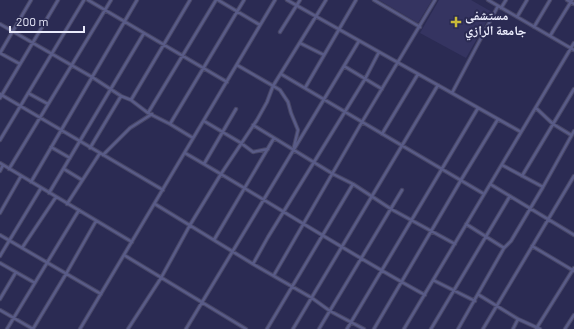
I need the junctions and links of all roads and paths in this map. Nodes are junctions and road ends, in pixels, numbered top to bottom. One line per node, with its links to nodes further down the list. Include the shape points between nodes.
1 (31, 0): 36 (street)
2 (58, 0): 41 (street)
3 (84, 0): 48 (street)
4 (88, 0): 26 (street)
5 (111, 0): 26 (street)
6 (137, 0): 30 (street)
7 (190, 0): 44 (street)
8 (217, 0): 27 (street); 50 (street)
9 (244, 0): 27 (street)
10 (275, 0): 32 (street)
11 (287, 0): 23 (street)
12 (300, 0): 23 (street)
13 (326, 0): 28 (street)
14 (356, 0): 35 (street)
15 (374, 0): 33 (street)
16 (435, 0): 33 (street)
17 (488, 0): 24 (street)
18 (506, 0): 25 (street)
19 (526, 0): 29 (street)
20 (550, 0): 34 (street)
21 (567, 0): 22 (street)
22 (572, 2): 39 (street)
23 (297, 6): 28 (street); 37 (street)
24 (498, 6): 25 (street); 69 (street)
25 (501, 8): 29 (street)
26 (105, 10): 30 (street); 53 (street)
27 (237, 12): 32 (street); 56 (street)
28 (315, 16): 35 (street); 42 (street)
29 (517, 17): 34 (street)
30 (125, 22): 38 (street); 59 (street)
31 (0, 24): 36 (street)
32 (260, 25): 54 (street)
33 (420, 27): 51 (street)
34 (534, 27): 39 (street)
35 (339, 30): 40 (street); 49 (street)
36 (13, 31): 41 (street); 47 (street)
37 (280, 32)
38 (144, 33): 44 (street); 67 (street)
39 (550, 36): 45 (street)
40 (359, 41): 46 (street); 55 (street)
41 (32, 43): 48 (street); 52 (street)
42 (300, 43): 49 (street); 57 (street)
43 (574, 44): 45 (street)
44 (164, 45): 50 (street); 73 (street)
45 (573, 49): 77 (street)
46 (379, 52): 51 (street); 60 (street)
47 (0, 53): 52 (street)
48 (52, 54): 53 (street); 68 (street)
49 (324, 55): 64 (street)
50 (183, 56): 56 (street); 80 (street)
51 (398, 62): 58 (street); 65 (street)
52 (20, 64): 70 (street)
53 (72, 65): 59 (street); 74 (street)
54 (237, 65): 61 (street); 63 (street)
55 (344, 66): 60 (street); 72 (street)
56 (203, 68): 61 (street); 86 (street)
57 (281, 74): 63 (street); 64 (street)
58 (418, 74): 62 (street); 93 (street)
59 (92, 77): 67 (street); 89 (street)
60 (365, 79): 65 (street); 79 (street)
61 (227, 82): 84 (street)
62 (438, 84): 69 (street); 100 (street)
63 (273, 86): 88 (street); 104 (street, via 280,90 288,102 298,130)
64 (305, 88): 72 (street)
65 (382, 89): 85 (street)
66 (574, 89): 87 (street)
67 (111, 90): 71 (street); 98 (street)
68 (28, 93): 74 (street); 75 (street)
69 (452, 93): 76 (street)
70 (1, 96): 75 (street)
71 (121, 96): 73 (street); 102 (street)
72 (324, 99): 79 (street); 104 (street)
73 (131, 100): 80 (street)
74 (48, 104): 82 (street)
75 (20, 106): 82 (street); 97 (street)
76 (478, 108): 83 (street); 115 (street)
77 (536, 108): 87 (street); 92 (street)
78 (236, 109): 91 (street)
79 (345, 112): 85 (street); 108 (street)
80 (148, 113): 81 (street)
81 (152, 114): 86 (street); 106 (street, via 130,128)
82 (40, 118): 89 (street); 114 (street)
83 (498, 119): 92 (street); 123 (street)
84 (204, 121): 91 (street); 95 (street)
85 (362, 122): 93 (street); 118 (street)
86 (170, 124): 95 (street)
87 (553, 124): 94 (street); 120 (street)
88 (253, 125): 96 (street); 99 (street)
89 (61, 130): 98 (street); 101 (street)
90 (574, 131): 94 (street)
91 (222, 132): 99 (street); 110 (street)
92 (521, 132): 111 (street)
93 (382, 134): 100 (street)
94 (571, 135): 127 (street)
95 (193, 138): 105 (street)
96 (274, 138): 103 (street); 104 (street)
97 (0, 140)
98 (80, 141): 102 (street); 107 (street)
99 (241, 143): 103 (street, via 253,152); 117 (street)
100 (402, 146): 115 (street); 136 (street)
101 (51, 148): 107 (street); 124 (street)
102 (90, 148): 106 (street)
103 (268, 149): 129 (street)
104 (293, 150): 108 (street); 137 (street)
105 (185, 153): 110 (street); 130 (street)
106 (101, 154): 122 (street); 130 (street)
107 (70, 158): 113 (street)
108 (314, 162): 118 (street); 143 (street)
109 (0, 163): 112 (street)
110 (204, 164): 117 (street)
111 (502, 164): 120 (street); 126 (street)
112 (3, 165): 114 (street); 116 (street)
113 (64, 168): 122 (street); 132 (street)
114 (9, 169): 119 (street)
115 (441, 169): 123 (street); 147 (street)
116 (0, 171)
117 (221, 174): 129 (street); 148 (street)
118 (333, 174): 125 (street); 149 (street)
119 (21, 176): 124 (street); 144 (street)
120 (522, 176): 127 (street)
121 (574, 176): 145 (street)
122 (82, 180): 138 (street)
123 (460, 180): 133 (street); 151 (street)
124 (31, 182): 128 (street)
125 (353, 184): 136 (street); 154 (street)
126 (490, 184): 133 (street); 134 (street)
127 (543, 187): 140 (street)
128 (41, 188): 132 (street); 157 (street)
129 (244, 188): 137 (street); 156 (street)
130 (163, 190): 139 (street)
131 (402, 190): 141 (street)
132 (49, 193): 135 (street)
133 (484, 194): 150 (street)
134 (510, 196): 140 (street); 155 (street)
135 (56, 197): 138 (street); 162 (street)
136 (371, 197): 141 (street); 161 (street)
137 (264, 199): 143 (street); 164 (street)
138 (67, 204): 142 (street)
139 (155, 204): 148 (street); 158 (street)
140 (530, 208): 145 (street); 163 (street, via 511,241)
141 (391, 209): 147 (street); 167 (street)
142 (79, 210): 146 (street); 169 (street)
143 (284, 211): 149 (street); 170 (street)
144 (0, 213)
145 (548, 219): 153 (street); 160 (street)
146 (96, 220): 158 (street); 174 (street)
147 (412, 220): 151 (street); 172 (street)
148 (190, 224): 156 (street); 176 (street)
149 (303, 224): 154 (street); 175 (street)
150 (466, 224): 155 (street); 159 (street)
151 (431, 231): 159 (street); 178 (street)
152 (0, 235): 157 (street)
153 (574, 235)
154 (323, 236): 161 (street); 180 (street)
155 (486, 237): 163 (street); 181 (street)
156 (214, 240): 164 (street)
157 (10, 241): 162 (street); 166 (street)
158 (132, 242): 165 (street)
159 (455, 244): 177 (street)
160 (532, 246): 171 (street); 189 (street)
161 (342, 247): 167 (street); 185 (street)
162 (22, 248): 169 (street)
163 (504, 248): 184 (street)
164 (232, 251): 170 (street); 188 (street)
165 (124, 255): 176 (street); 182 (street)
166 (0, 256)
167 (361, 259): 172 (street); 191 (street)
168 (0, 263): 173 (street)
169 (47, 263): 174 (street); 179 (street)
170 (253, 264): 175 (street)
171 (573, 270): 196 (street)
172 (382, 271): 178 (street); 195 (street)
173 (16, 272): 179 (street); 186 (street)
174 (66, 274): 182 (street); 198 (street)
175 (274, 275): 180 (street)
176 (161, 278): 188 (street); 200 (street)
177 (433, 280): 181 (street); 183 (street)
178 (401, 282): 183 (street); 208 (street)
179 (35, 283): 193 (street)
180 (292, 286): 185 (street); 203 (street)
181 (454, 291): 187 (street); 210 (street)
182 (101, 294): 199 (street)
183 (425, 295): 209 (street)
184 (479, 295): 187 (street); 189 (street)
185 (312, 298): 191 (street); 204 (street)
186 (0, 299)
187 (474, 301): 211 (street)
188 (202, 303): 201 (street); 202 (street)
189 (497, 305): 194 (street); 212 (street)
190 (0, 310): 193 (street)
191 (330, 311): 195 (street); 205 (street)
192 (574, 315): 215 (street)
193 (13, 317): 197 (street); 198 (street)
194 (518, 319): 196 (street); 213 (street)
195 (351, 322): 206 (street); 207 (street)
196 (536, 328): 214 (street)
197 (7, 329)
198 (33, 329)
199 (80, 329)
200 (128, 329)
201 (186, 329)
202 (246, 329)
203 (267, 329)
204 (293, 329)
205 (319, 329)
206 (347, 329)
207 (364, 329)
208 (374, 329)
209 (404, 329)
210 (431, 329)
211 (458, 329)
212 (483, 329)
213 (513, 329)
214 (540, 329)
215 (565, 329)

